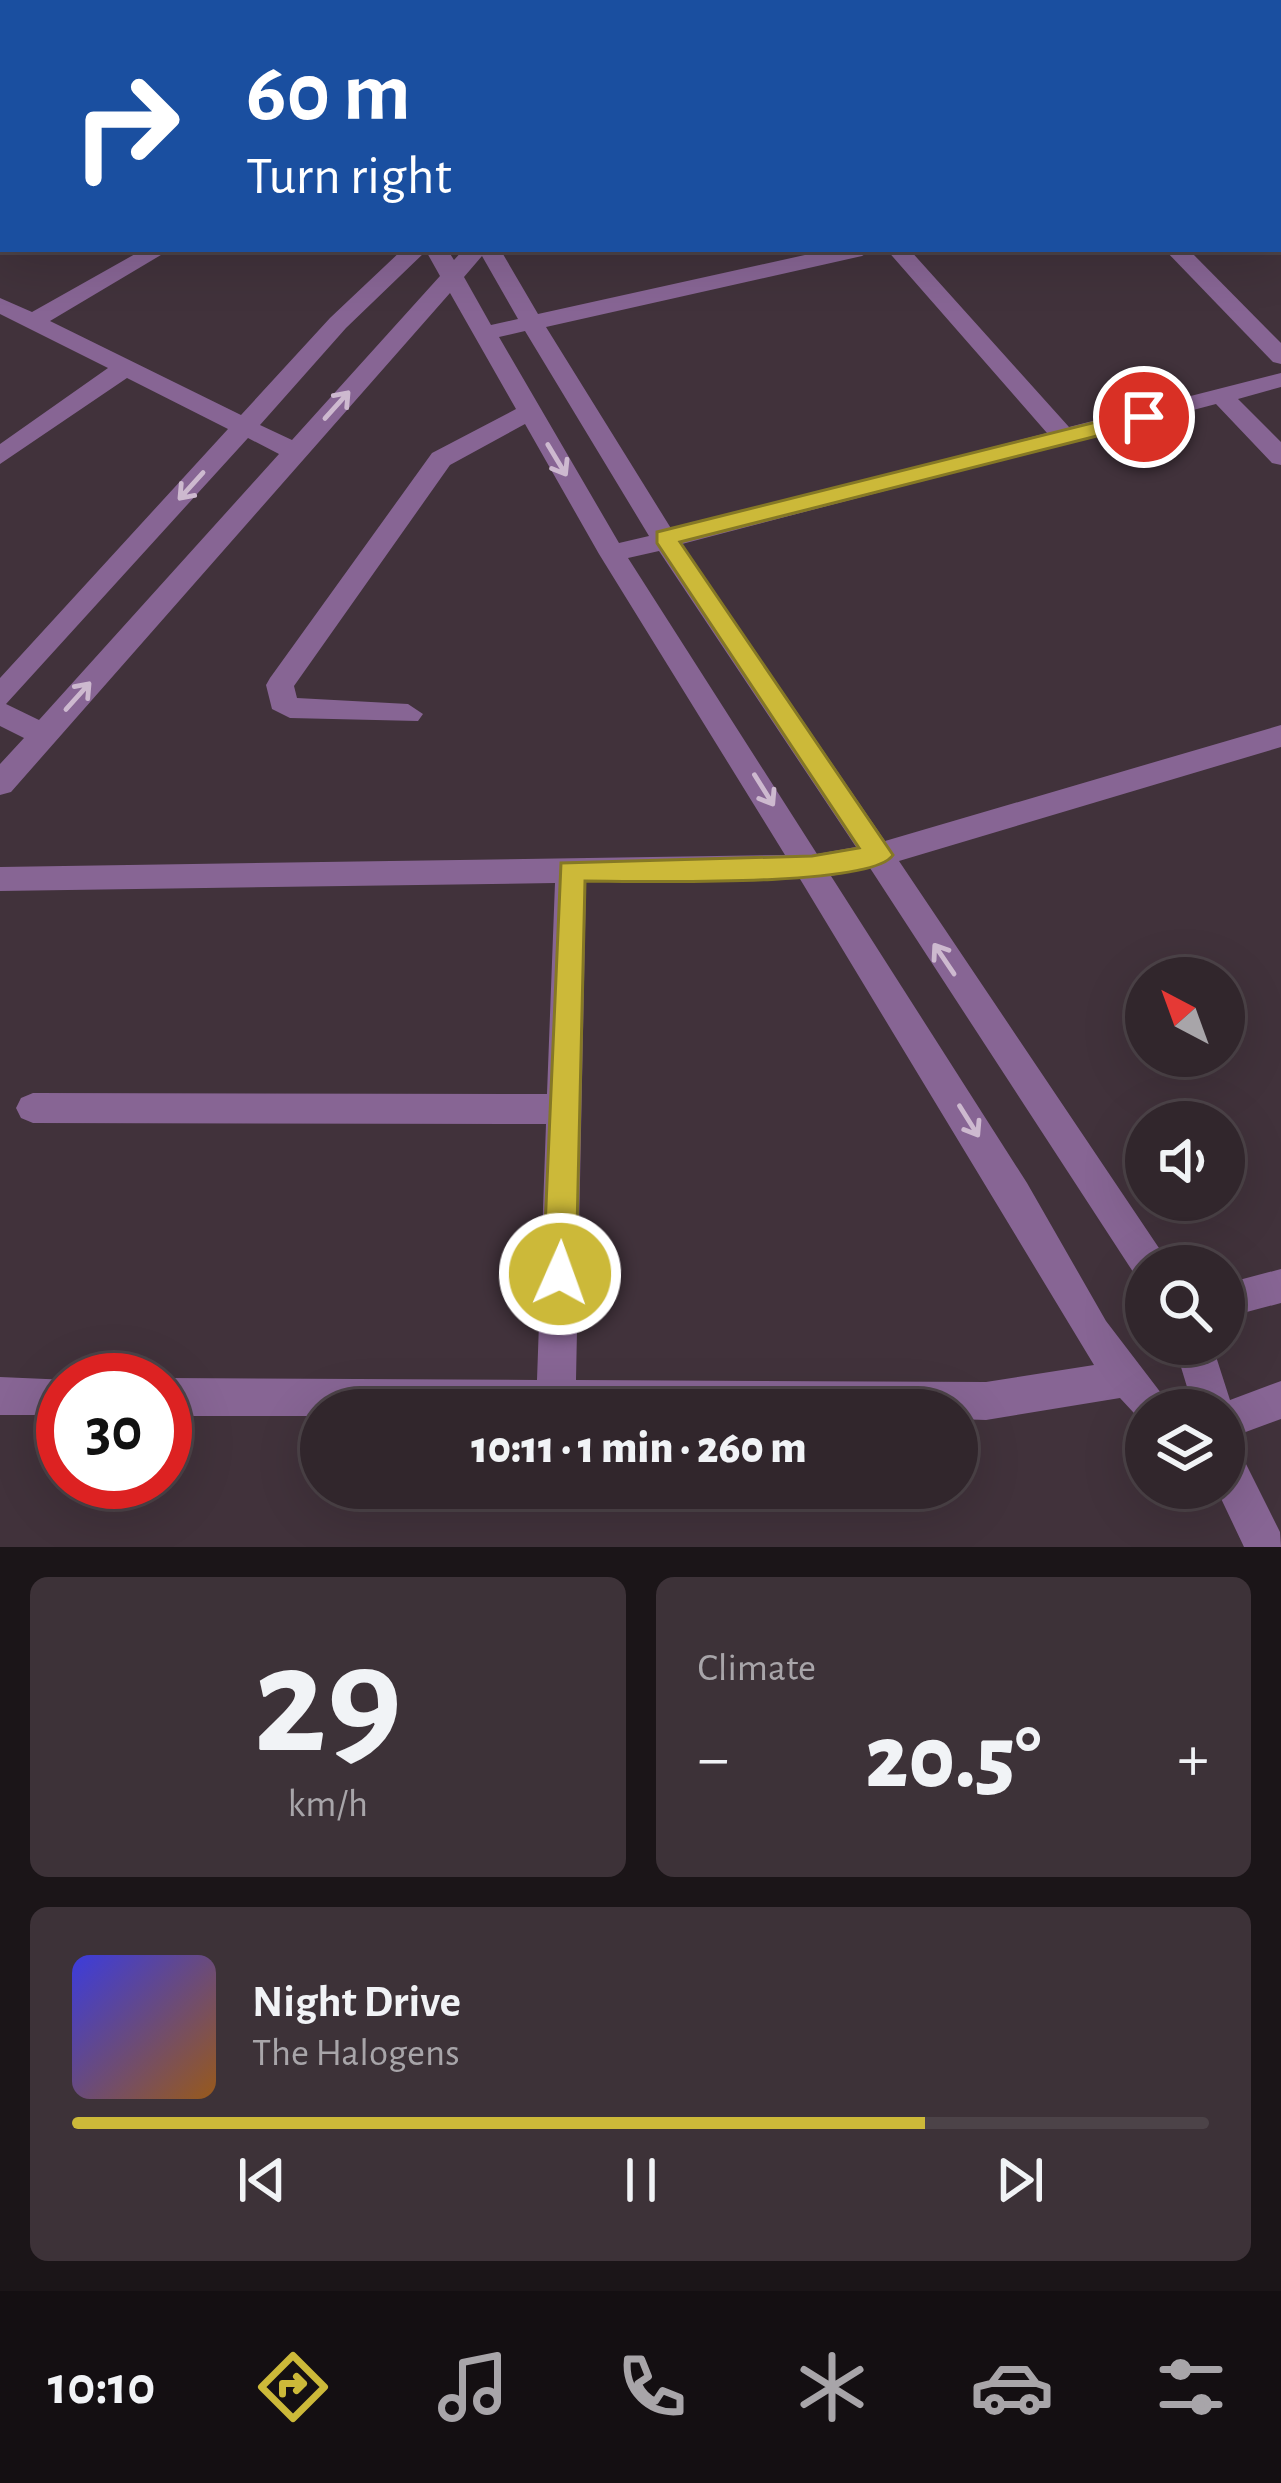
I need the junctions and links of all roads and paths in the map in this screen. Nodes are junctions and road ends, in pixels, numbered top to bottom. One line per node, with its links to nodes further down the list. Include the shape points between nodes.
1 (155, 252): 9 (street)
2 (413, 252): 17 (street)
3 (492, 252): 10 (street)
4 (846, 252): 10 (street)
5 (901, 252): 18 (street)
6 (1178, 252): 12 (street)
7 (443, 262): 11 (street); 19 (street, one-way to 7)
8 (0, 305): 9 (street)
9 (32, 322): 13 (street)
10 (528, 323): 11 (street); 22 (street)
11 (481, 334): 16 (street)
12 (1281, 357)
13 (126, 367): 17 (street); 20 (street)
14 (1281, 380): 15 (street)
15 (1222, 395): 18 (street); 21 (street)
16 (529, 412): 23 (street, one-way to 23); 26 (street, via 441,459 280,685 290,708)
17 (245, 427): 19 (street); 24 (street, one-way to 24)
18 (1065, 438): 22 (street)
19 (295, 452): 27 (street, one-way to 19)
20 (0, 456)
21 (1281, 457)
22 (665, 538): 23 (street); 30 (street)
23 (613, 554): 31 (street, one-way to 31)
24 (0, 696)
25 (0, 713): 27 (street)
26 (408, 714)
27 (44, 735): 29 (street)
28 (1281, 736): 30 (street)
29 (0, 784)
30 (879, 855): 31 (street); 36 (street, one-way to 30)
31 (812, 867): 32 (street); 39 (street, one-way to 39)
32 (571, 871): 33 (street); 35 (street)
33 (0, 879)
34 (33, 1108): 35 (street)
35 (564, 1108): 40 (street)
36 (1136, 1245)
37 (1281, 1286): 38 (street)
38 (1245, 1295)
39 (1124, 1379): 41 (street); 47 (street)
40 (556, 1389)
41 (1134, 1389)
42 (0, 1396): 43 (street)
43 (36, 1396)
44 (192, 1397): 45 (street)
45 (300, 1398)
46 (1281, 1400): 48 (street)
47 (978, 1401)
48 (1245, 1413)
49 (1244, 1509): 50 (street)
50 (1264, 1547)

